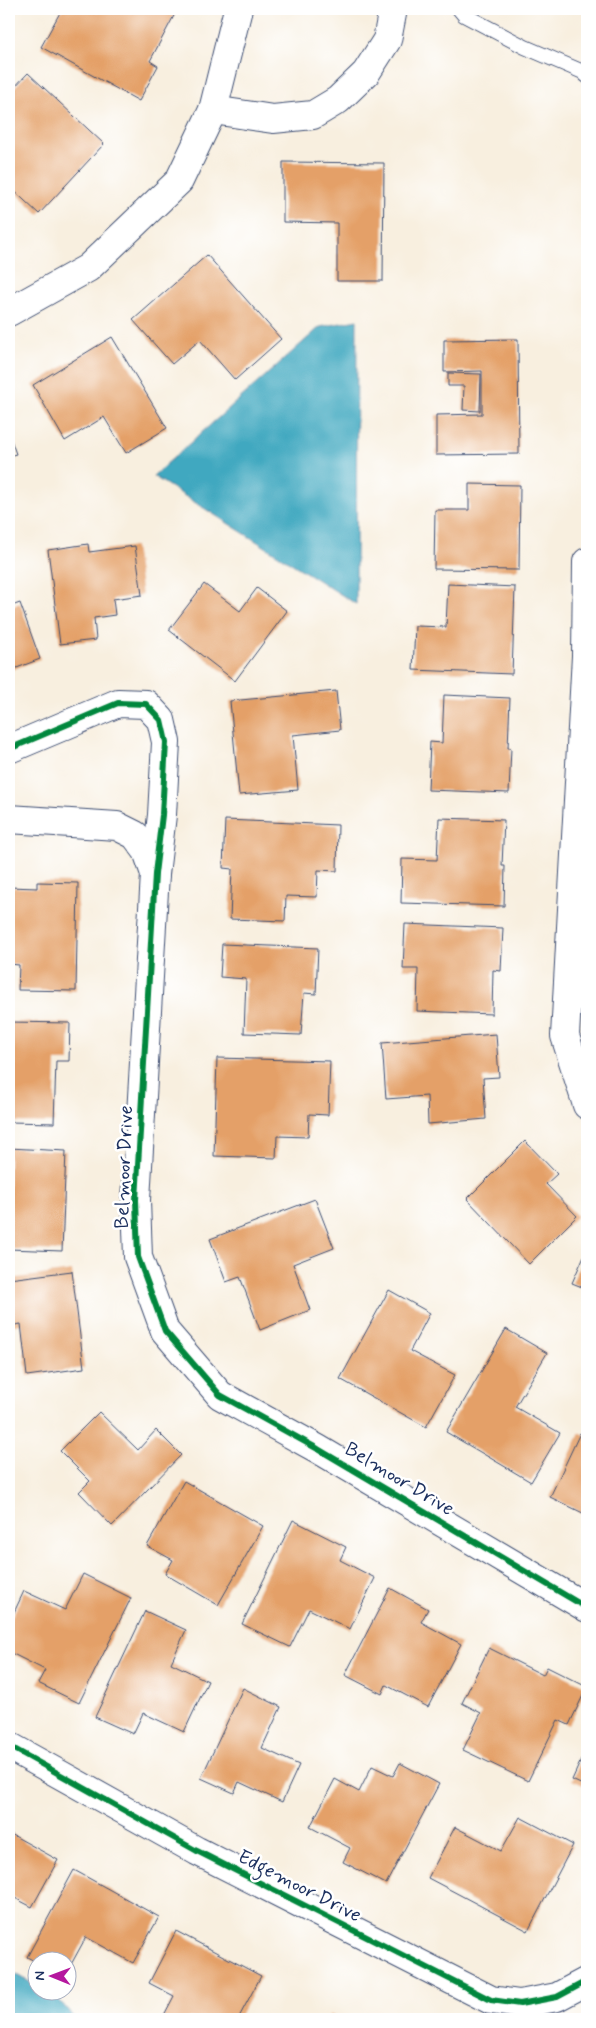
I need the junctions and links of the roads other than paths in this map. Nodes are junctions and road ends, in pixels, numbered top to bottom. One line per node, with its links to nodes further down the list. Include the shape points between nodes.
1 (238, 9): 5 (street)
2 (393, 9): 5 (street, via 387,40 366,73 338,100 313,115 273,119)
3 (459, 9): 4 (lane, via 464,15 525,48)
4 (587, 76)
5 (213, 110): 6 (street, via 179,181 88,268)
6 (9, 312)
7 (587, 562): 8 (street)
8 (587, 656): 12 (street, via 565,1036)
9 (9, 749): 11 (street, Belmoor Drive, via 118,703 146,704 160,720 166,742 162,815)
10 (9, 819): 11 (street, via 117,826 135,835 147,851)
11 (154, 874): 13 (street, Belmoor Drive, via 136,1200 138,1257 165,1331 220,1395 318,1448)
12 (587, 1105)
13 (587, 1608)
14 (9, 1746): 15 (street, Edgemoor Drive, via 197,1850 491,2000 520,2004 557,1997)
15 (587, 1982)

